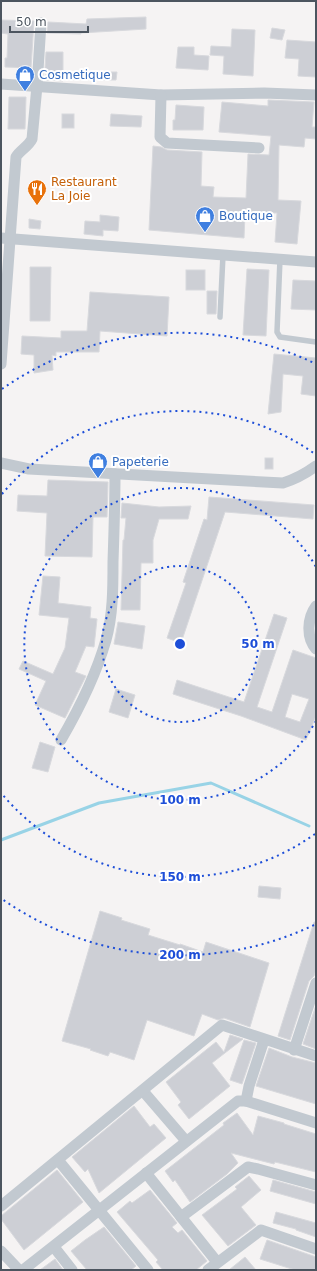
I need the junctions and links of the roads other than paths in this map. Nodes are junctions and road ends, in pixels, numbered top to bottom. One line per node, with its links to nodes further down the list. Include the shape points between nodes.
1 (41, 23): 3 (street)
2 (1, 84): 3 (street)
3 (37, 86): 5 (street); 7 (street, via 32,139 16,157)
4 (316, 94): 5 (street, via 264,92)
5 (161, 95): 6 (street, via 160,137 167,143)
6 (259, 148)
7 (5, 238): 8 (street); 13 (street)
8 (223, 255): 9 (street); 11 (lane)
9 (280, 259): 10 (street); 12 (lane, via 277,332 280,337)
10 (316, 262)
11 (220, 318)
12 (316, 342)
13 (1, 364)
14 (1, 463): 16 (street, via 29,469)
15 (316, 466): 16 (street, via 295,480 283,483)
16 (115, 474): 19 (street, via 113,589 106,639 88,688)
17 (316, 606): 18 (street, via 308,624 311,643)
18 (316, 649)
19 (61, 740)
20 (316, 984): 22 (street)
21 (264, 1040): 22 (street); 24 (street, via 222,1026); 25 (street)
22 (294, 1050): 23 (street)
23 (316, 1056)
24 (143, 1091): 27 (street); 28 (street)
25 (246, 1101): 26 (street); 27 (street, via 238,1101 232,1105)
26 (316, 1123)
27 (186, 1142): 29 (street)
28 (58, 1160): 31 (street); 32 (street)
29 (146, 1173): 32 (street); 33 (street)
30 (316, 1185): 33 (street, via 248,1167)
31 (1, 1206)
32 (99, 1211): 34 (street); 41 (street)
33 (181, 1217): 37 (street)
34 (54, 1247): 39 (street); 40 (street)
35 (316, 1249): 37 (street, via 261,1230)
36 (1, 1251): 38 (street)
37 (217, 1262): 42 (street)
38 (18, 1270)
39 (23, 1270)
40 (72, 1270)
41 (148, 1270)
42 (208, 1270)

